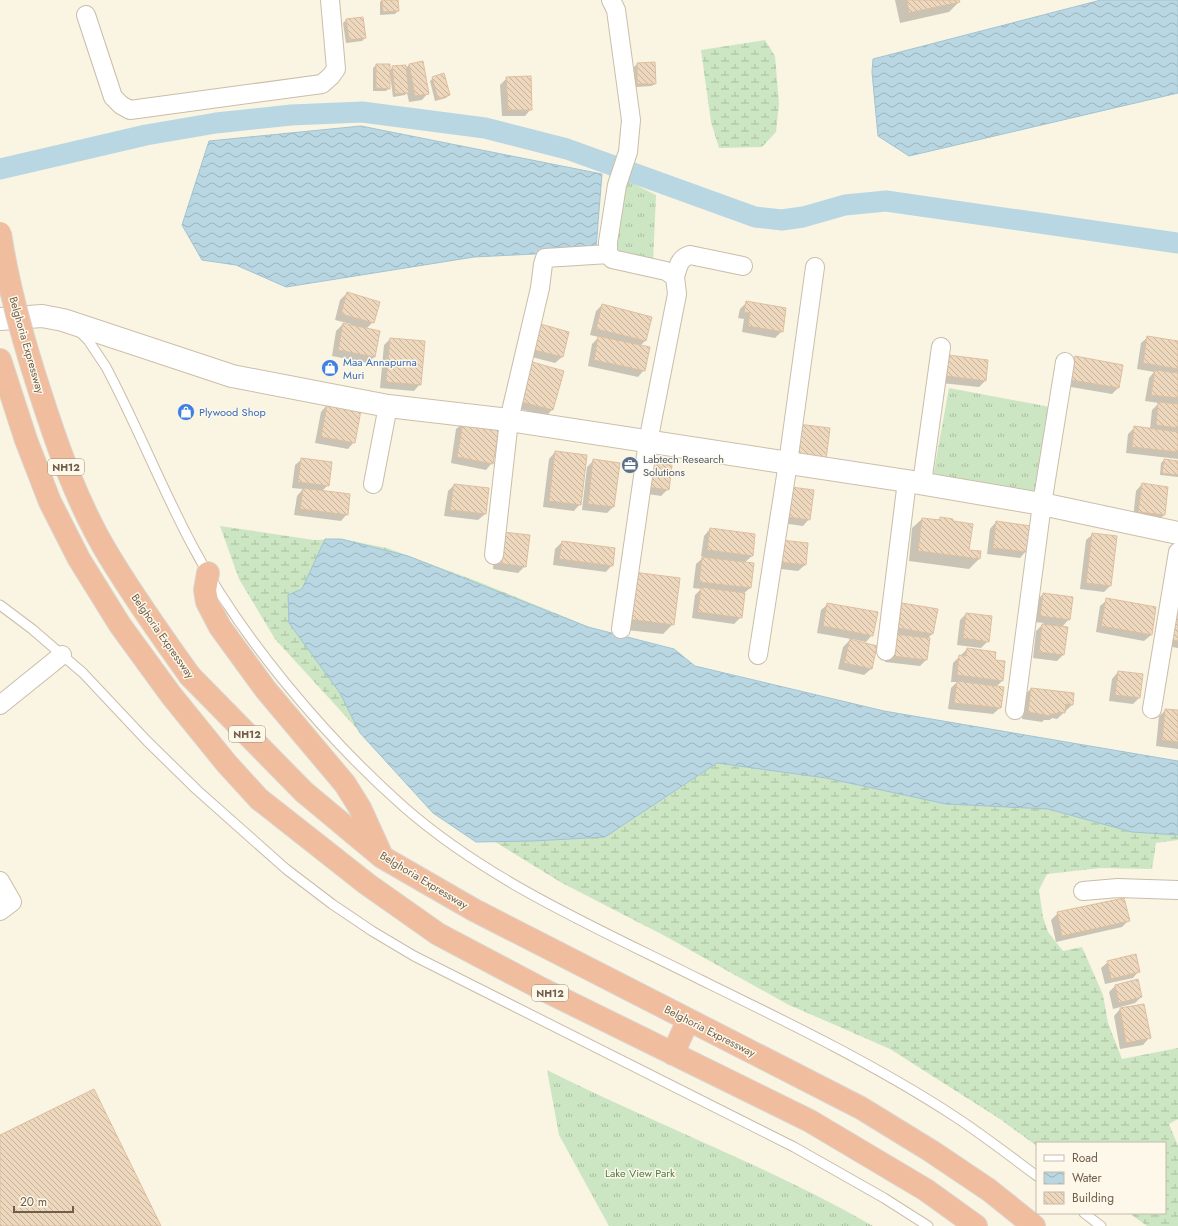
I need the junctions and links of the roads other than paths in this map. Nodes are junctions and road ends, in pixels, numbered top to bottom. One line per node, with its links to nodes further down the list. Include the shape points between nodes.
1 (330, 0): 3 (street, via 336,68 322,84 130,110 113,97)
2 (611, 0): 5 (street, via 616,10 631,120 628,152 617,185 608,242)
3 (86, 15)
4 (0, 233): 33 (highway, Belghoria Expressway / NH12, bridge, via 4,260 28,355 53,434 75,490 108,555 190,676 304,792)
5 (609, 254): 8 (street, via 612,259 666,271); 15 (street, via 545,258)
6 (743, 266): 8 (street, via 690,255 679,262)
7 (815, 267): 17 (street)
8 (674, 277): 16 (street, via 677,294)
9 (0, 319): 10 (street, via 42,316)
10 (63, 320): 14 (street, via 232,376); 24 (lane, via 88,340 106,367 182,526)
11 (941, 347): 18 (street)
12 (0, 360): 39 (highway, NH12, via 26,440 50,502 79,559 120,625 171,695 259,799 367,884 438,934)
13 (1065, 362): 20 (street)
14 (388, 406): 15 (street); 19 (street)
15 (509, 420): 16 (street); 23 (street)
16 (648, 442): 17 (street); 26 (street)
17 (788, 463): 18 (street); 29 (street)
18 (915, 482): 20 (street); 27 (street)
19 (373, 484)
20 (1042, 504): 21 (street); 32 (street)
21 (1178, 533)
22 (1178, 552): 31 (street)
23 (494, 555)
24 (208, 573): 33 (highway, via 205,590 207,602 220,627 266,690 345,784 360,808); 40 (lane, via 256,644 350,756 405,807 450,842 497,874 564,912 896,1080 955,1116)
25 (0, 605): 28 (lane)
26 (621, 629)
27 (886, 651)
28 (62, 655): 30 (street); 42 (lane, via 169,763 236,825 286,869 372,931 421,959 794,1147)
29 (758, 655)
30 (0, 705)
31 (1152, 709)
32 (1015, 710)
33 (382, 857): 38 (highway, Belghoria Expressway / NH12, via 474,910)
34 (0, 881): 37 (street, via 12,902)
35 (1178, 890): 36 (street, via 1118,888)
36 (1084, 891)
37 (0, 911)
38 (688, 1020): 39 (highway); 44 (highway, Belghoria Expressway / NH12, via 867,1112 989,1190)
39 (673, 1054): 43 (highway, NH12, via 810,1121 926,1190)
40 (1036, 1175)
41 (1085, 1214): 45 (lane)
42 (928, 1226)
43 (976, 1226)
44 (1034, 1226)
45 (1101, 1226)

